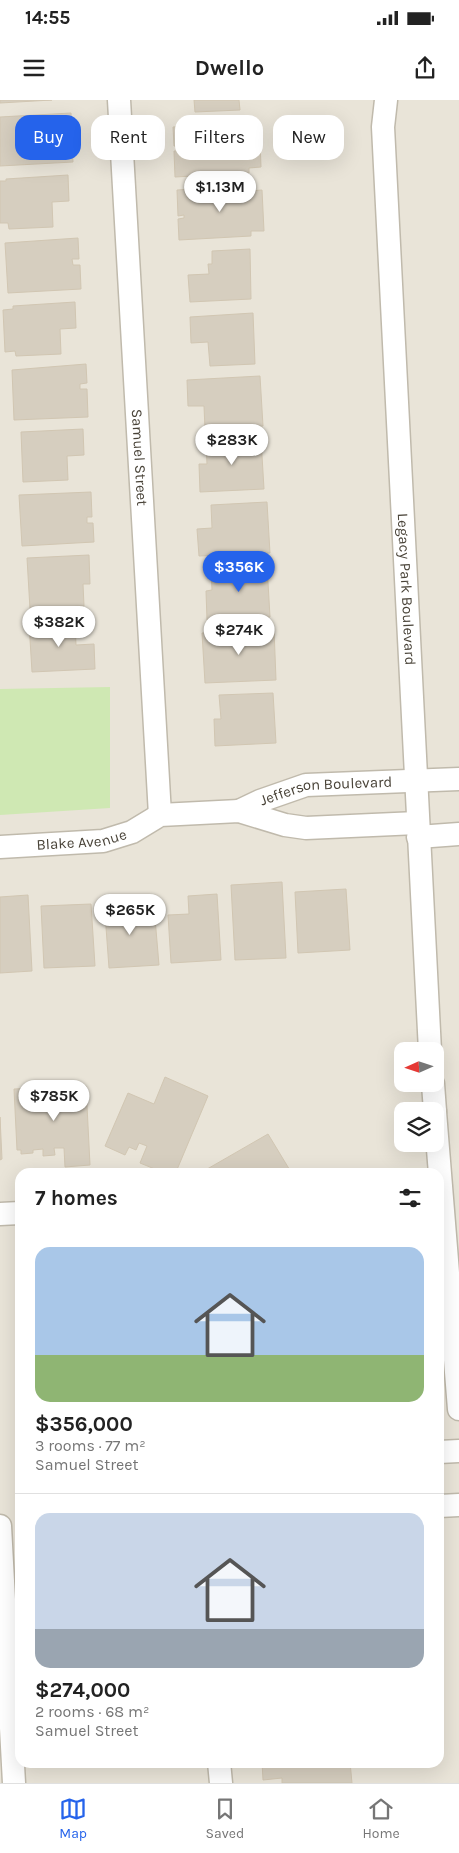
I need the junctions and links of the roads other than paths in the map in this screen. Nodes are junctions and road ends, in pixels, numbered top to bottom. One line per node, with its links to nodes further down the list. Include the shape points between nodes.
1 (119, 100): 8 (street, Samuel Street)
2 (375, 100): 4 (street, Legacy Park Boulevard)
3 (386, 100): 4 (street, Legacy Park Boulevard)
4 (383, 127): 6 (street, Legacy Park Boulevard)
5 (459, 779): 6 (street, Jefferson Boulevard)
6 (416, 780): 7 (street, Jefferson Boulevard, via 306,785); 9 (street, Legacy Park Boulevard)
7 (239, 811): 8 (street, Jefferson Boulevard); 9 (street, Jefferson Boulevard, via 306,828)
8 (160, 815): 11 (street, Blake Avenue, via 132,832 103,841)
9 (417, 830): 10 (street, Jefferson Boulevard); 12 (street, Legacy Park Boulevard)
10 (459, 834)
11 (0, 847)
12 (429, 1042)
13 (438, 1152): 14 (street)
14 (440, 1168)
15 (15, 1213): 16 (street)
16 (0, 1214)
17 (444, 1223): 18 (street)
18 (459, 1409)
19 (459, 1451): 20 (street)
20 (444, 1452)
21 (459, 1505): 22 (street)
22 (444, 1506)
23 (0, 1526): 24 (street)
24 (2, 1580): 26 (street)
25 (220, 1768): 27 (street)
26 (14, 1783)
27 (221, 1783)

